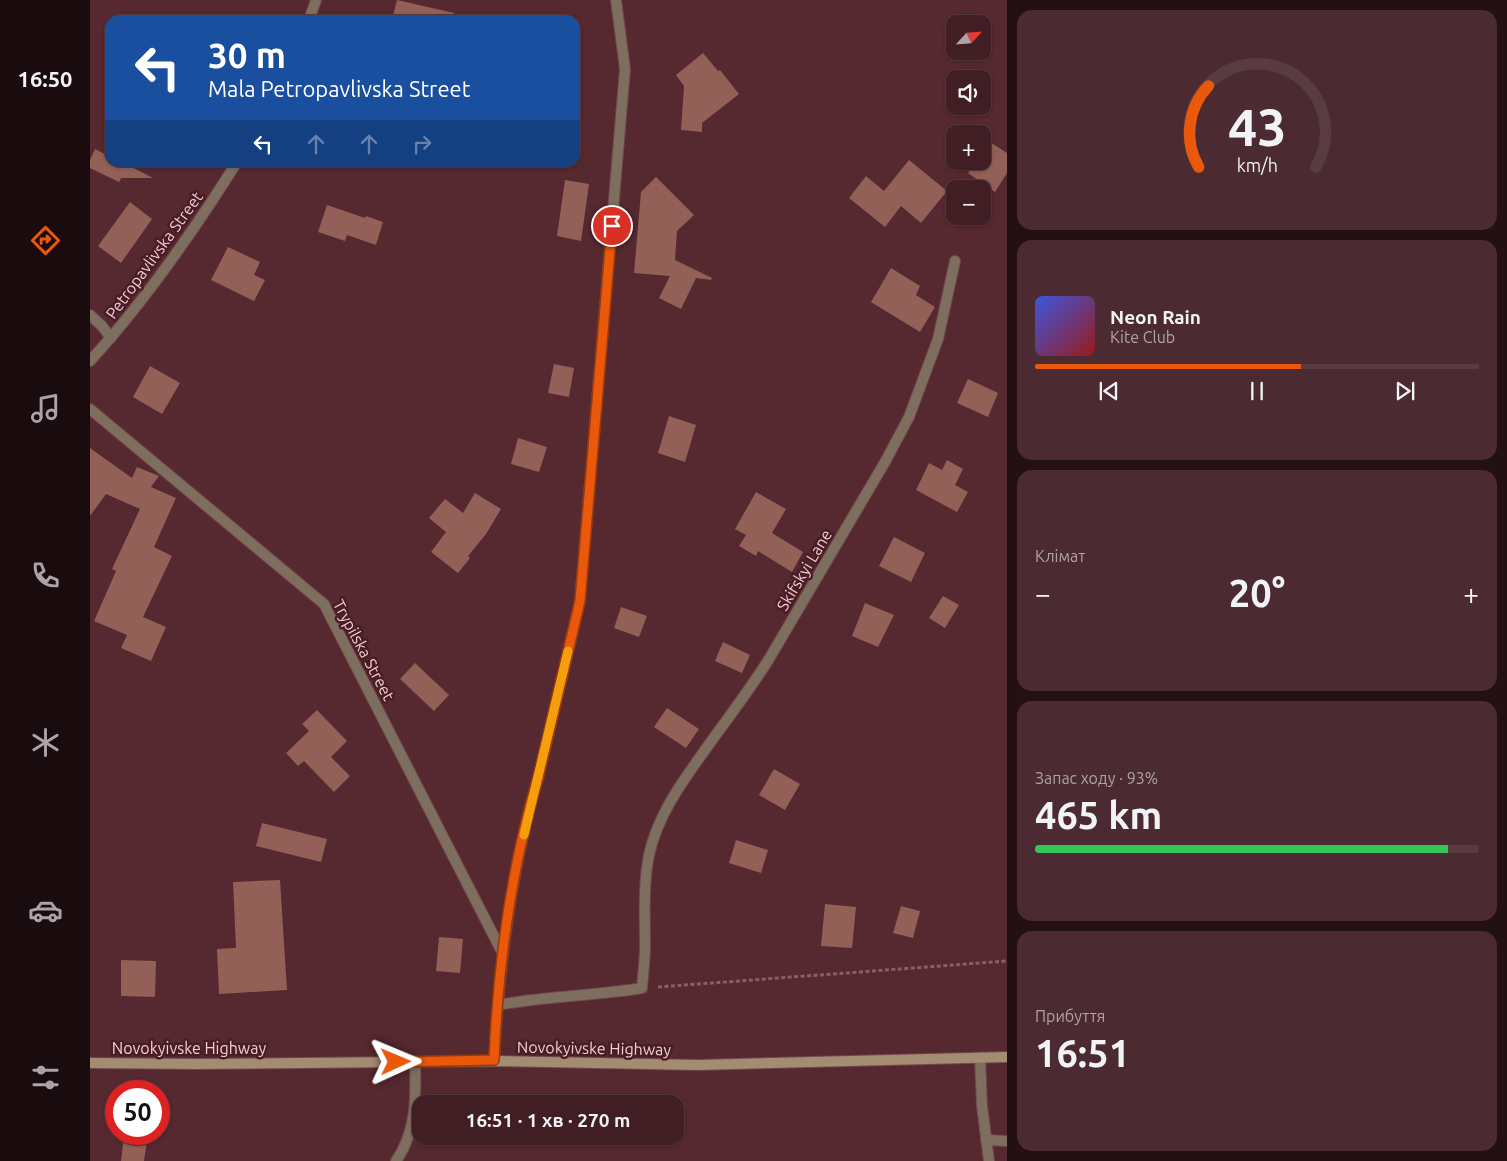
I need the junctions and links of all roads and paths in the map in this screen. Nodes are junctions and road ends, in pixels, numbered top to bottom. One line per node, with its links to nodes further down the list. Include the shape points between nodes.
1 (316, 0): 3 (street)
2 (616, 0): 10 (street, via 625,68 580,601 530,805)
3 (311, 15)
4 (234, 167): 7 (street, Petropavlivska Street, via 175,256)
5 (955, 261): 12 (street, Skifskyi Lane, via 938,339 900,435 769,660 683,780 658,827 646,877)
6 (90, 316): 7 (street)
7 (111, 338): 8 (street, Petropavlivska Street)
8 (90, 361)
9 (90, 409): 10 (street, Trypilska Street, via 324,604)
10 (503, 954): 13 (street)
11 (1007, 961): 12 (path)
12 (642, 988): 13 (street, via 589,996 532,998)
13 (498, 1005): 16 (street)
14 (1007, 1057): 15 (main road, Novokyivske Highway)
15 (980, 1058): 16 (main road, Novokyivske Highway, via 707,1065); 19 (street)
16 (494, 1060): 17 (main road, Novokyivske Highway)
17 (415, 1061): 18 (main road, Novokyivske Highway); 21 (street, via 416,1094 412,1126)
18 (90, 1063)
19 (986, 1140): 20 (street); 22 (street)
20 (1007, 1141)
21 (396, 1161)
22 (989, 1161)

